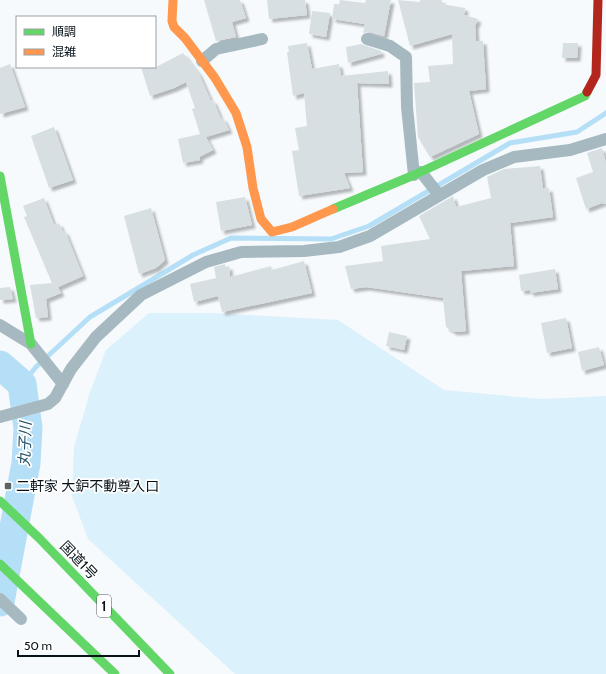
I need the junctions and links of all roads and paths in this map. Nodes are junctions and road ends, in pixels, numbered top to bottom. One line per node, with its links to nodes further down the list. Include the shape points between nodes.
1 (173, 0): 5 (main road, via 174,27)
2 (598, 0): 7 (main road, via 596,74 585,96)
3 (262, 39): 5 (street, via 216,49)
4 (367, 39): 7 (street, via 390,46 406,57 407,107)
5 (202, 61): 10 (main road, via 236,113 247,147 252,188 261,219)
6 (606, 139): 9 (street, via 570,150 514,157)
7 (418, 173): 9 (street); 10 (main road, via 292,227)
8 (0, 176): 13 (main road)
9 (439, 195): 11 (street, via 370,236 339,246 304,251)
10 (272, 232): 11 (street)
11 (263, 252): 14 (street, via 241,252 206,262 141,295 96,337 71,369)
12 (0, 325): 13 (street)
13 (31, 344): 14 (street)
14 (63, 384): 15 (street, via 48,404)
15 (5, 415)
16 (0, 502): 21 (main road, 国道1号 / 1, via 39,538)
17 (0, 564): 20 (main road)
18 (0, 599): 19 (street)
19 (21, 619)
20 (115, 674)
21 (170, 674)

